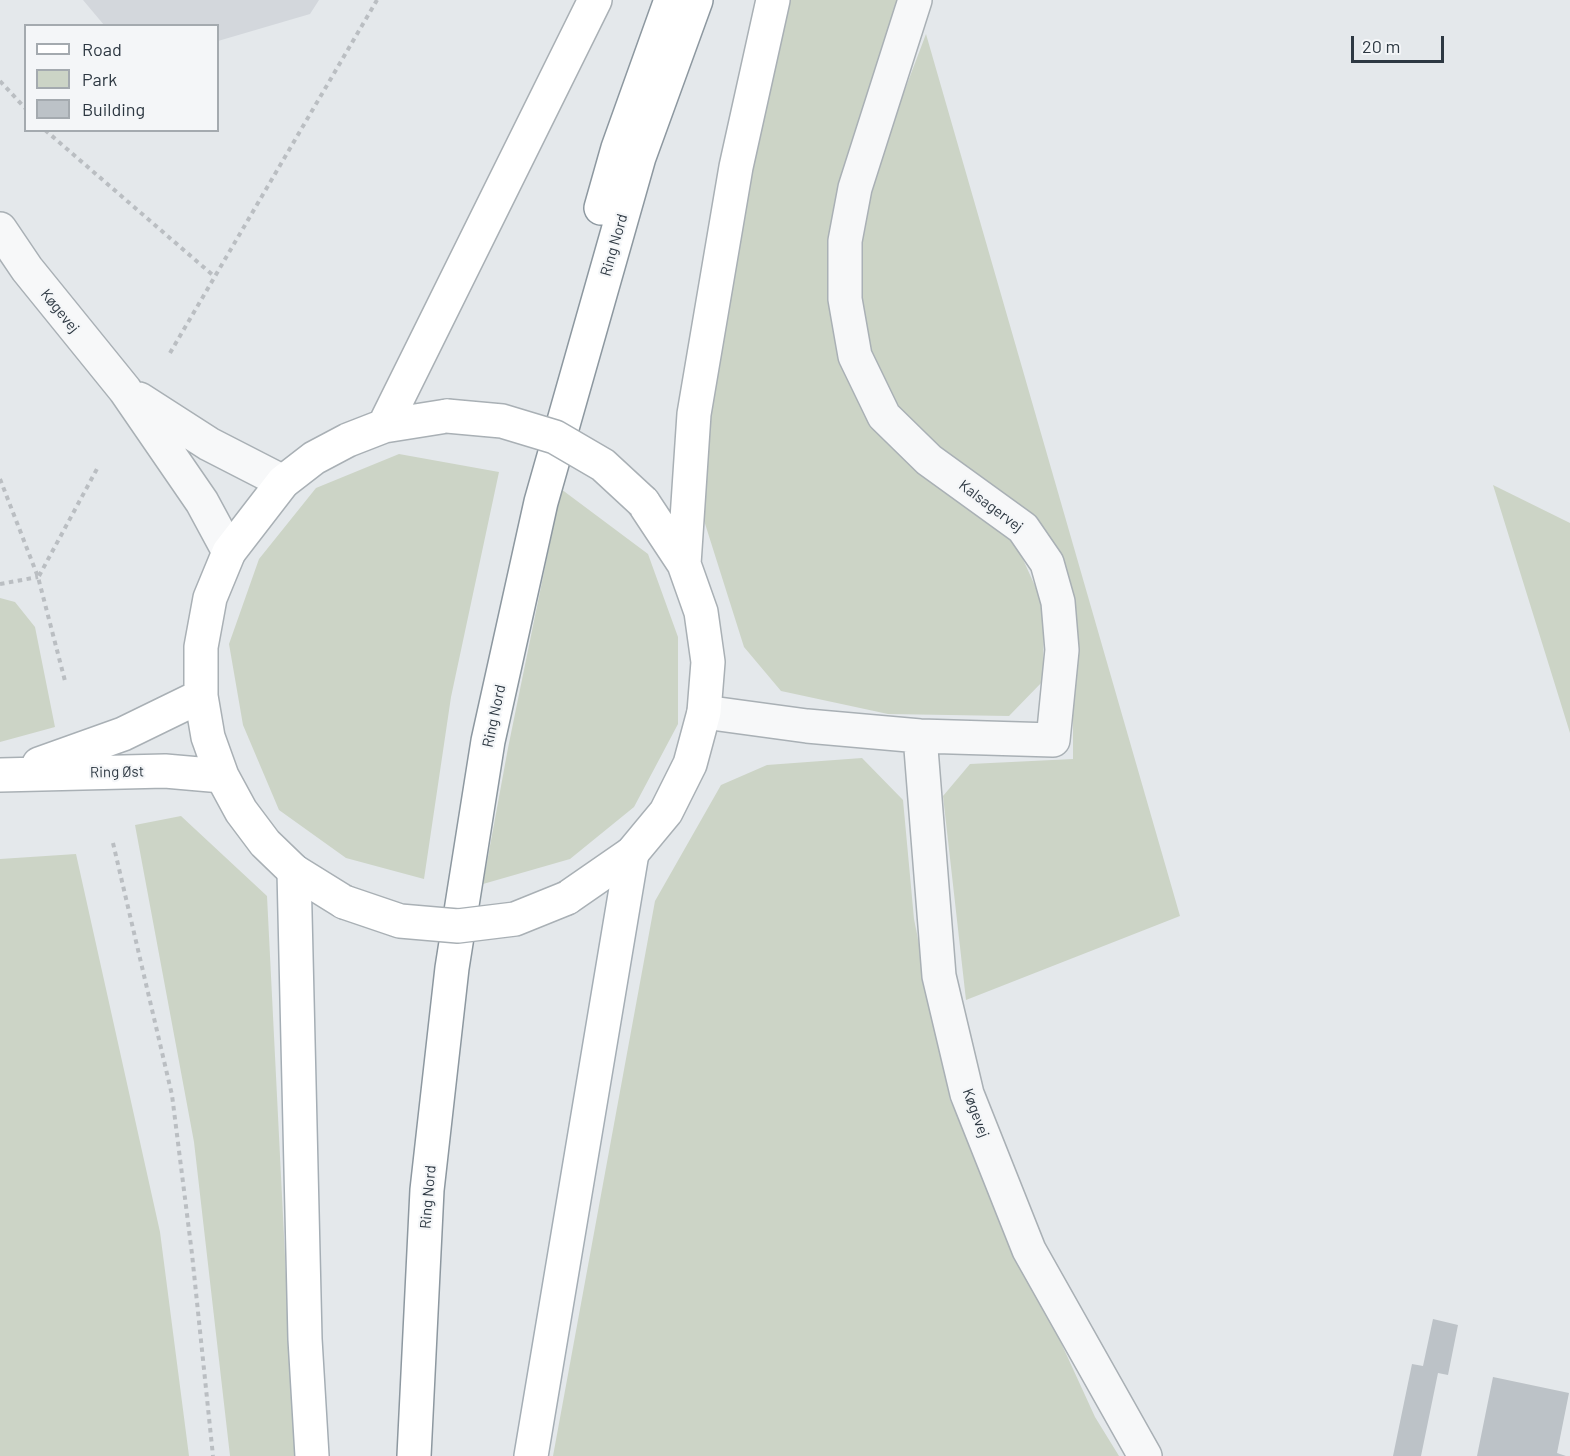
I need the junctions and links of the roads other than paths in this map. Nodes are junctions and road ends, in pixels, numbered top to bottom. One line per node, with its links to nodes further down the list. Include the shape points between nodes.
1 (595, 0): 8 (main road)
2 (671, 0): 20 (main road, via 618,148 520,495 468,736 432,965 407,1187)
3 (696, 0): 21 (main road, Ring Nord, via 639,157 541,502 489,741 452,968 427,1190)
4 (773, 0): 11 (main road, via 736,168 694,414)
5 (915, 0): 14 (street, Kalsagervej, via 855,188 845,241 845,299 855,356 884,416 929,460 1023,528 1047,563 1058,602 1062,650 1053,740)
6 (0, 229): 7 (street, Køgevej, via 27,269)
7 (125, 390): 9 (street, Køgevej, via 209,444); 10 (street, Køgevej, via 202,502)
8 (384, 426): 9 (main road, via 323,453); 11 (main road, bridge, via 447,416 502,421 555,437 603,465 643,502)
9 (283, 482): 10 (main road)
10 (229, 552): 12 (main road, via 210,598 201,647)
11 (684, 564): 13 (main road, via 701,612 708,662)
12 (201, 696): 15 (main road, Ring Øst, via 123,734); 16 (main road, via 208,737)
13 (704, 712): 14 (street, Kalsagervej); 17 (main road, via 681,783 666,812)
14 (920, 736): 23 (street, Køgevej, via 939,976 967,1094 1029,1250)
15 (6, 775): 16 (main road, Ring Øst, via 165,771)
16 (222, 776): 18 (main road, via 265,843)
17 (632, 853): 18 (main road, bridge, via 567,898 515,919 458,926 400,921 344,902); 22 (main road)
18 (294, 871): 19 (main road, via 305,1339)
19 (312, 1456)
20 (394, 1456)
21 (414, 1456)
22 (531, 1456)
23 (1145, 1456)

